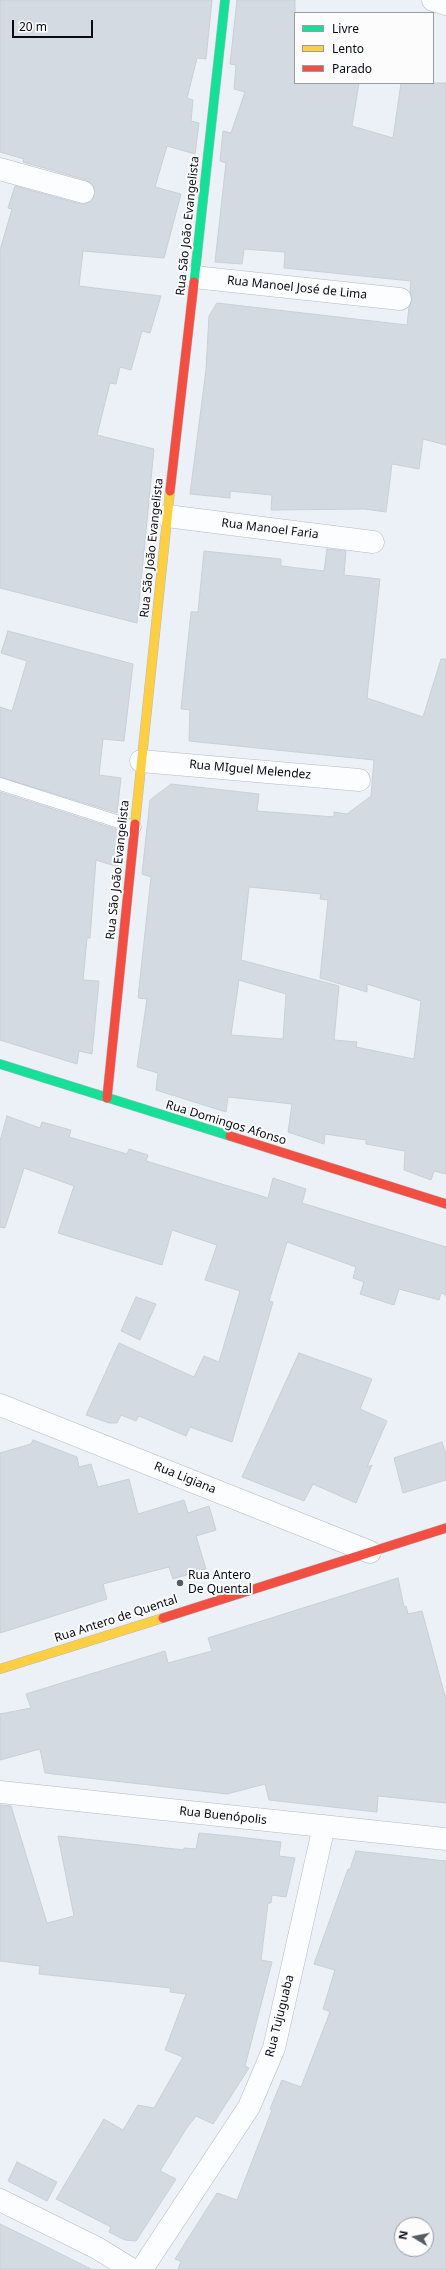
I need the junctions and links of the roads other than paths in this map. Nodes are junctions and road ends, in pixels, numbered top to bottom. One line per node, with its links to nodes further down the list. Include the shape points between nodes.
1 (225, 0): 6 (street, Rua São João Evangelista)
2 (433, 0): 3 (street)
3 (446, 4)
4 (1, 173): 5 (street)
5 (83, 192)
6 (194, 277): 7 (street, Rua Manoel José de Lima); 8 (street, Rua São João Evangelista)
7 (400, 299)
8 (167, 516): 9 (street, Rua Manoel Faria); 10 (street, Rua São João Evangelista)
9 (373, 542)
10 (141, 761): 11 (street, Rua MIguel Melendez); 13 (street, Rua São João Evangelista)
11 (359, 780)
12 (0, 784): 13 (lane)
13 (135, 827): 15 (street, Rua São João Evangelista)
14 (0, 1064): 15 (street, Rua Domingos Afonso)
15 (107, 1098): 16 (street, Rua Domingos Afonso)
16 (446, 1204)
17 (0, 1405): 19 (street, Rua Ligiana)
18 (446, 1528): 19 (street, Rua Antero de Quental)
19 (370, 1552): 20 (street, Rua Antero de Quental)
20 (0, 1669)
21 (0, 1792): 22 (street, Rua Buenópolis)
22 (324, 1826): 23 (street, Rua Buenópolis); 26 (street, Rua Tujuguaba, via 274,2048 249,2107)
23 (446, 1839)
24 (0, 2200): 25 (street, via 97,2248)
25 (131, 2269)
26 (142, 2269)

